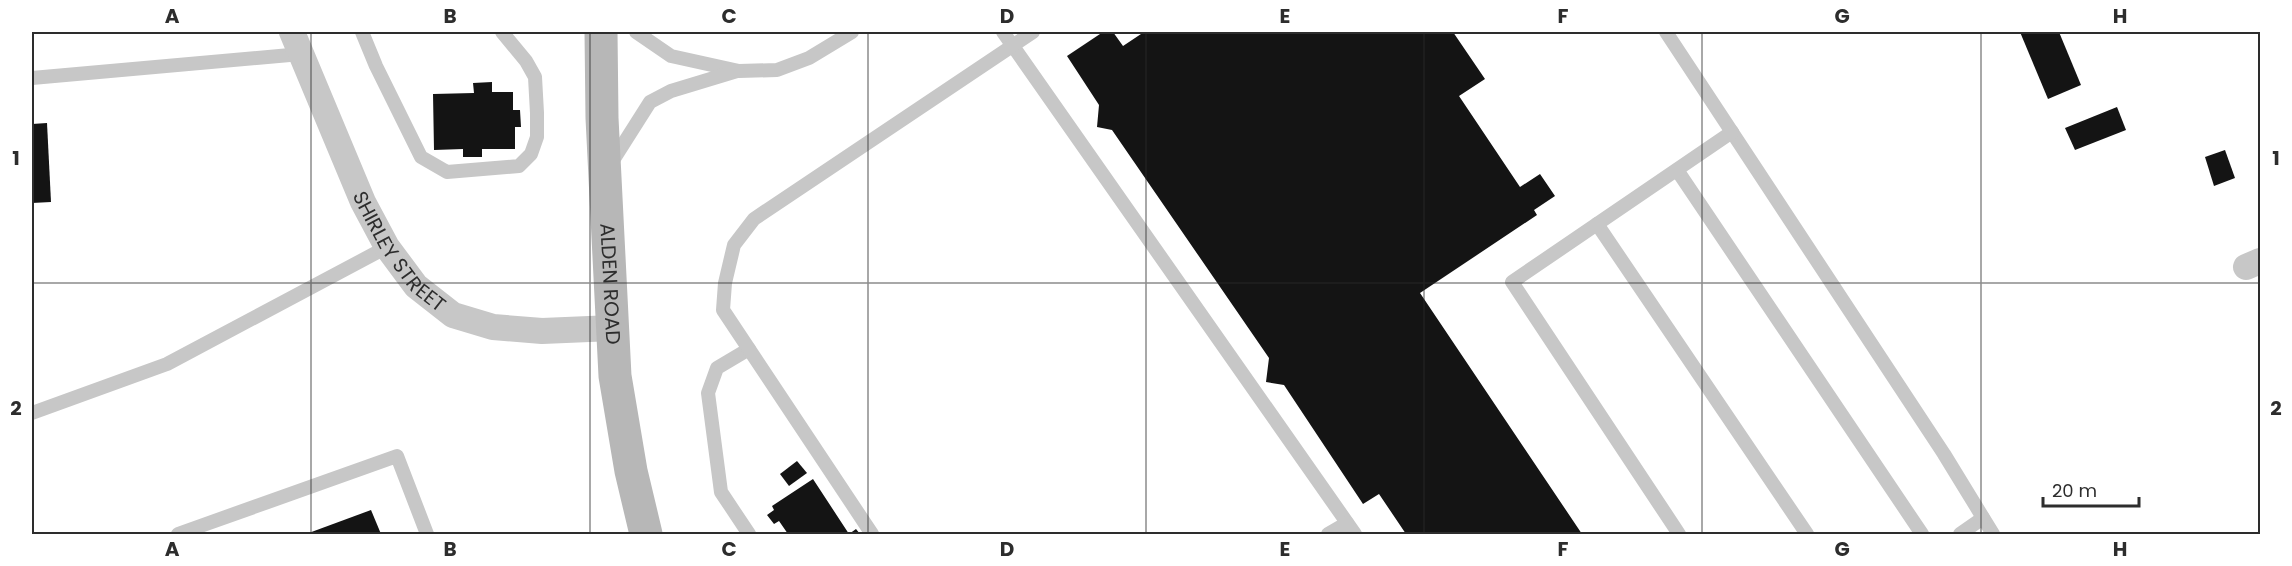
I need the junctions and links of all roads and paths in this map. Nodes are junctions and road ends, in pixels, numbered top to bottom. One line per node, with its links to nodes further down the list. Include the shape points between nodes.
1 (362, 32): 2 (lane, via 421,157 447,172 519,166 531,154 537,136 535,77)
2 (502, 32)
3 (601, 32): 15 (main road, ALDEN ROAD)
4 (636, 32): 11 (lane, via 671,56)
5 (852, 32): 11 (lane, via 809,58 777,70)
6 (1003, 32): 10 (lane)
7 (1034, 32): 10 (lane)
8 (1666, 32): 13 (lane)
9 (296, 43): 12 (lane); 17 (street, SHIRLEY STREET, via 363,202)
10 (1013, 45): 19 (lane, via 754,219 734,245 724,283 723,310); 22 (lane)
11 (739, 70): 15 (lane, via 671,91 650,102)
12 (32, 78)
13 (1732, 132): 14 (lane); 21 (lane)
14 (1677, 170): 16 (lane); 32 (lane)
15 (605, 173): 18 (main road, ALDEN ROAD)
16 (1597, 224): 30 (lane, via 1512,282); 31 (lane)
17 (387, 247): 18 (street, SHIRLEY STREET, via 416,286 453,315 513,329); 20 (lane, via 167,364)
18 (613, 328): 25 (main road, ALDEN ROAD, via 615,376)
19 (748, 349): 26 (lane, via 717,369 708,393 721,492); 27 (lane)
20 (32, 413)
21 (1983, 518): 33 (lane); 34 (lane)
22 (1347, 523): 28 (lane); 29 (lane)
23 (178, 534): 24 (lane, via 397,456)
24 (427, 534)
25 (646, 534)
26 (748, 534)
27 (872, 534)
28 (1328, 534)
29 (1355, 534)
30 (1680, 534)
31 (1807, 534)
32 (1922, 534)
33 (1960, 534)
34 (1993, 534)

